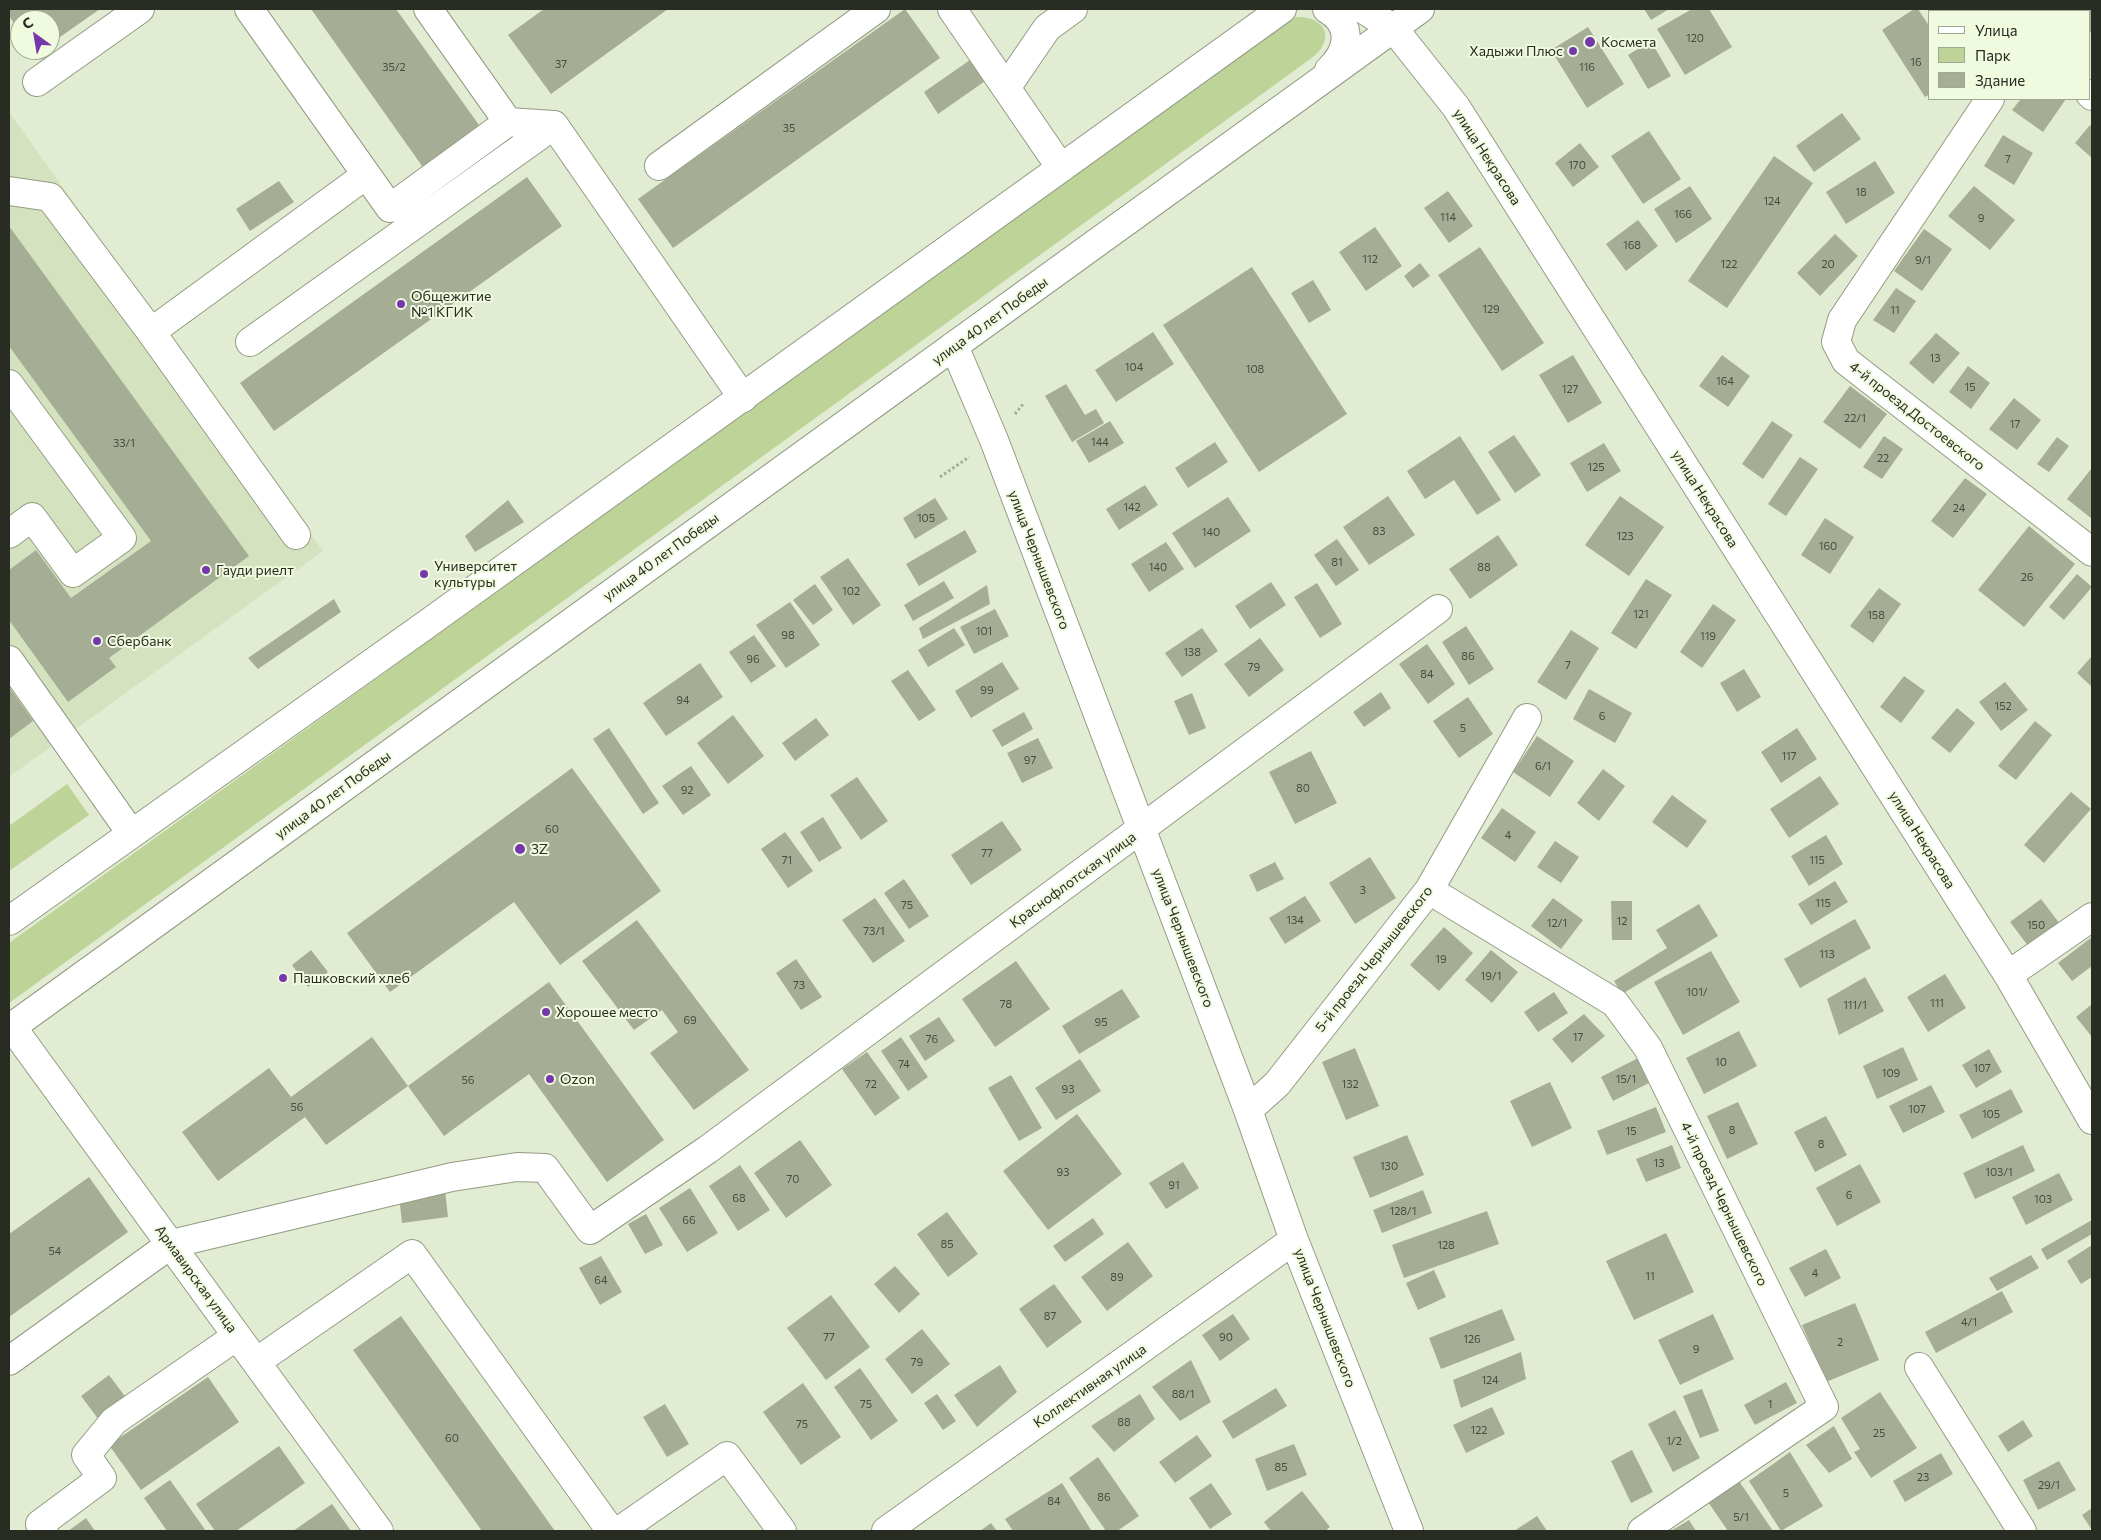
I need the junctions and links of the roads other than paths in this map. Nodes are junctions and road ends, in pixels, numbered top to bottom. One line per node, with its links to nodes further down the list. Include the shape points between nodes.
1 (140, 9): 12 (street)
2 (249, 9): 20 (street)
3 (428, 9): 16 (street)
4 (876, 9): 18 (street)
5 (952, 9): 14 (street)
6 (1073, 9): 14 (street, via 1046,28)
7 (1327, 9): 13 (street, улица 40 лет Победы, via 1344,27 1347,38 1335,64)
8 (1363, 9): 11 (street)
9 (1420, 9): 11 (street, улица 40 лет Победы)
10 (1281, 11): 19 (street)
11 (1394, 28): 13 (street, улица 40 лет Победы); 38 (street, улица Некрасова, via 1456,107)
12 (37, 82)
13 (1313, 85): 24 (street, улица 40 лет Победы)
14 (1006, 88): 19 (street)
15 (1989, 100): 29 (street, 4-й проезд Достоевского, via 1842,320 1836,342 1846,361)
16 (508, 122): 17 (street); 20 (street, via 390,208)
17 (554, 125): 23 (street); 26 (street)
18 (659, 166)
19 (1061, 168): 26 (street)
20 (366, 175): 22 (street)
21 (9, 191): 22 (street, via 50,197)
22 (151, 332): 28 (street)
23 (250, 342)
24 (954, 346): 33 (street, улица Чернышевского, via 994,440); 39 (street, улица 40 лет Победы)
25 (9, 384): 27 (street, via 122,538 73,573 32,517)
26 (743, 398): 34 (street)
27 (9, 534)
28 (296, 535)
29 (2092, 552)
30 (1438, 609): 33 (street, Краснофлотская улица)
31 (9, 660): 34 (street)
32 (1527, 718): 35 (street, 5-й проезд Чернышевского)
33 (1142, 830): 40 (street, улица Чернышевского); 43 (street, Краснофлотская улица, via 707,1150 590,1230 545,1168 516,1167 452,1176)
34 (131, 833): 37 (street)
35 (1429, 890): 40 (street, 5-й проезд Чернышевского, via 1277,1084); 55 (street, 4-й проезд Чернышевского, via 1615,1003 1648,1048 1824,1407)
36 (2092, 917): 38 (street)
37 (9, 921)
38 (2008, 975): 41 (street, улица Некрасова)
39 (10, 1028): 43 (street, Армавирская улица)
40 (1248, 1110): 42 (street, улица Чернышевского)
41 (2092, 1120)
42 (1294, 1240): 53 (street, Коллективная улица); 54 (street, улица Чернышевского)
43 (171, 1244): 44 (street, Армавирская улица); 45 (street)
44 (237, 1336): 46 (street, Армавирская улица); 48 (street, via 114,1421 86,1455 102,1478 40,1524)
45 (9, 1361)
46 (256, 1362): 49 (street, Армавирская улица); 50 (street, via 412,1254)
47 (1919, 1367): 56 (street)
48 (44, 1531)
49 (379, 1531)
50 (611, 1531)
51 (619, 1531): 52 (street, via 727,1456)
52 (782, 1531)
53 (886, 1531)
54 (1409, 1531)
55 (1642, 1531)
56 (2022, 1531)

